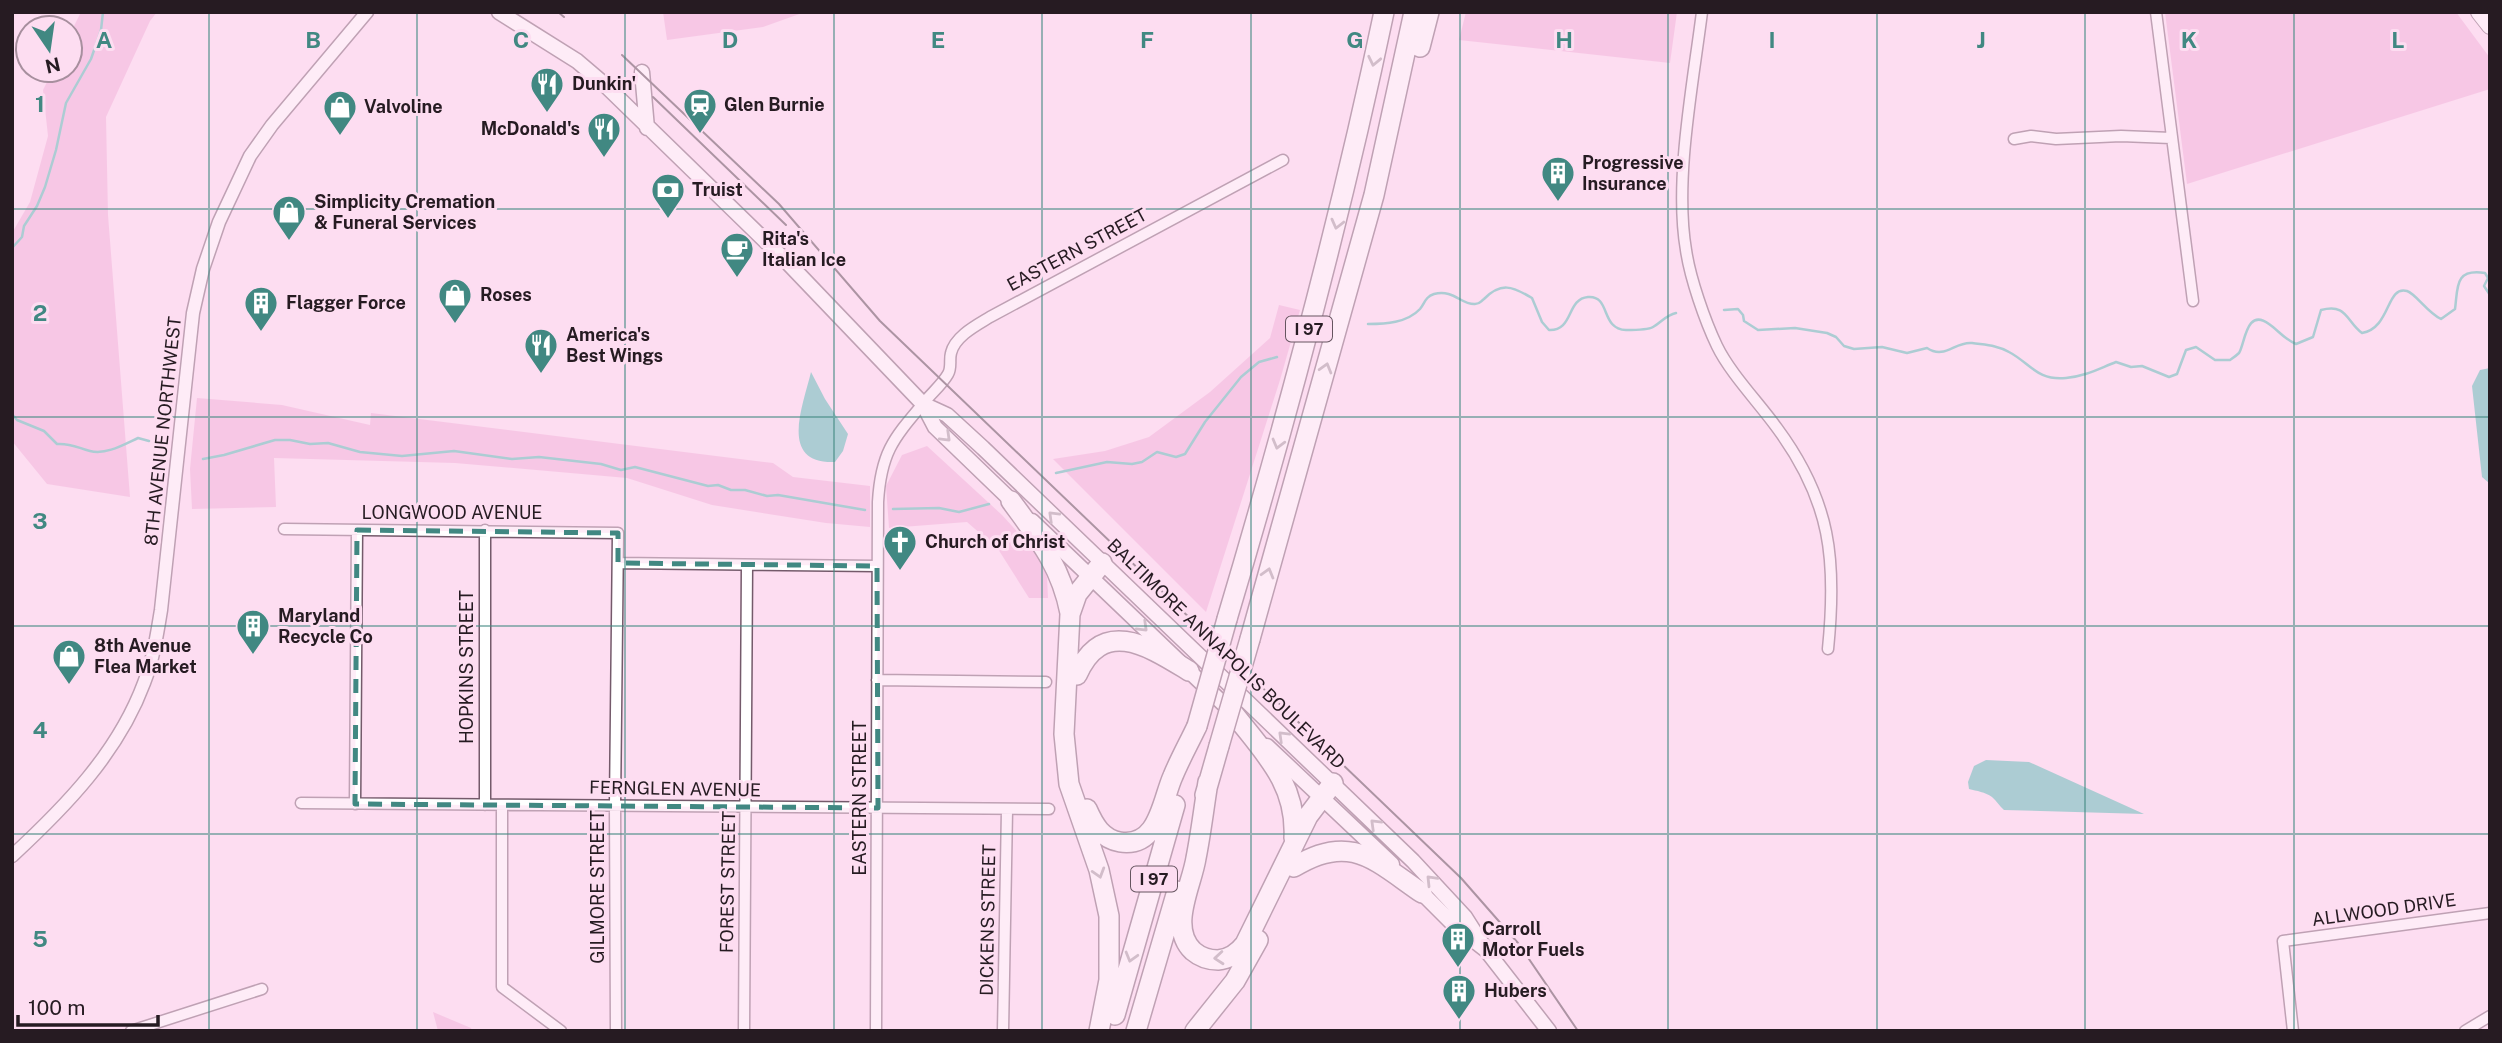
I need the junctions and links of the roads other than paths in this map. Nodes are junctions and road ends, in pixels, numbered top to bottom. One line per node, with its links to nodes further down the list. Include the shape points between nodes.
1 (367, 12): 46 (street, 8TH AVENUE NORTHWEST, via 272,125 228,198 193,313 161,610 145,682 89,779)
2 (499, 12): 11 (main road, BALTIMORE ANNAPOLIS BOULEVARD, via 577,61)
3 (1384, 12): 34 (highway, I 97, one-way to 34, bridge, via 1323,279)
4 (1414, 12): 15 (highway, I 97)
5 (1429, 12): 15 (highway, via 1407,100)
6 (1702, 12): 28 (street, via 1682,200 1686,251 1718,348 1779,430 1816,492 1832,568)
7 (2156, 12): 12 (street)
8 (2479, 12): 9 (main road)
9 (2490, 26)
10 (642, 72): 11 (main road)
11 (647, 128): 17 (main road, BALTIMORE ANNAPOLIS BOULEVARD, via 789,264)
12 (2171, 138): 13 (street); 16 (street)
13 (2014, 139)
14 (1283, 160): 17 (street, EASTERN STREET, via 979,324 953,347 950,371)
15 (1374, 195): 35 (highway, I 97, one-way to 15, bridge)
16 (2193, 301)
17 (923, 404): 18 (main road, BALTIMORE ANNAPOLIS BOULEVARD, one-way to 18, via 935,427); 25 (street, EASTERN STREET, via 888,450 881,468); 26 (main road, BALTIMORE ANNAPOLIS BOULEVARD, one-way to 17, via 947,415)
18 (1011, 501): 26 (main road, BALTIMORE ANNAPOLIS BOULEVARD); 27 (highway, via 1054,562)
19 (284, 529): 20 (street, LONGWOOD AVENUE)
20 (357, 530): 21 (street, LONGWOOD AVENUE); 38 (street)
21 (485, 530): 22 (street, LONGWOOD AVENUE); 39 (street, HOPKINS STREET)
22 (618, 533): 23 (street, GILMORE STREET)
23 (618, 563): 24 (street); 41 (street, GILMORE STREET)
24 (747, 565): 25 (street); 42 (street, FOREST STREET)
25 (877, 566): 31 (street, EASTERN STREET)
26 (1100, 573): 27 (highway, via 1077,594); 29 (main road, BALTIMORE ANNAPOLIS BOULEVARD, one-way to 29); 30 (highway, via 1080,617); 36 (main road, BALTIMORE ANNAPOLIS BOULEVARD, one-way to 26)
27 (1070, 614): 59 (highway, one-way to 59, via 1066,764 1102,881 1110,927 1109,980)
28 (1828, 649)
29 (1189, 671): 30 (highway, via 1144,645 1122,641 1094,652); 33 (main road, BALTIMORE ANNAPOLIS BOULEVARD)
30 (1077, 675): 34 (highway, via 1074,751 1079,780 1094,824 1111,840 1137,841 1154,826)
31 (877, 680): 32 (street); 43 (street, EASTERN STREET)
32 (1046, 682)
33 (1234, 714): 36 (main road, BALTIMORE ANNAPOLIS BOULEVARD); 47 (highway, via 1288,791 1294,817)
34 (1197, 726): 60 (highway, I 97, one-way to 60)
35 (1208, 782): 47 (highway, one-way to 35, via 1238,952 1216,960 1194,952 1184,937 1182,919); 61 (highway, I 97)
36 (1329, 792): 47 (highway); 48 (main road, BALTIMORE ANNAPOLIS BOULEVARD); 50 (main road, BALTIMORE ANNAPOLIS BOULEVARD, one-way to 36, via 1457,908)
37 (301, 803): 38 (street, FERNGLEN AVENUE)
38 (355, 804): 39 (street, FERNGLEN AVENUE)
39 (485, 805): 40 (street, FERNGLEN AVENUE)
40 (502, 805): 41 (street, FERNGLEN AVENUE); 54 (street, via 502,987)
41 (615, 806): 42 (street, FERNGLEN AVENUE); 55 (street, GILMORE STREET)
42 (747, 808): 43 (street, FERNGLEN AVENUE); 56 (street, FOREST STREET)
43 (878, 808): 45 (street, FERNGLEN AVENUE); 57 (street, EASTERN STREET)
44 (1049, 809): 45 (street, FERNGLEN AVENUE)
45 (1007, 810): 58 (street, DICKENS STREET)
46 (12, 856)
47 (1293, 857): 48 (highway, via 1350,851 1376,862); 62 (highway, via 1244,967)
48 (1422, 893): 50 (main road, BALTIMORE ANNAPOLIS BOULEVARD)
49 (2489, 916): 64 (street, ALLWOOD DRIVE, via 2283,941)
50 (1486, 950): 63 (main road, BALTIMORE ANNAPOLIS BOULEVARD)
51 (262, 989): 53 (street)
52 (2490, 1016): 65 (street)
53 (131, 1031)
54 (561, 1031)
55 (616, 1031)
56 (744, 1031)
57 (876, 1031)
58 (1003, 1031)
59 (1099, 1031)
60 (1110, 1031)
61 (1136, 1031)
62 (1195, 1031)
63 (1549, 1031)
64 (2294, 1031)
65 (2465, 1031)

